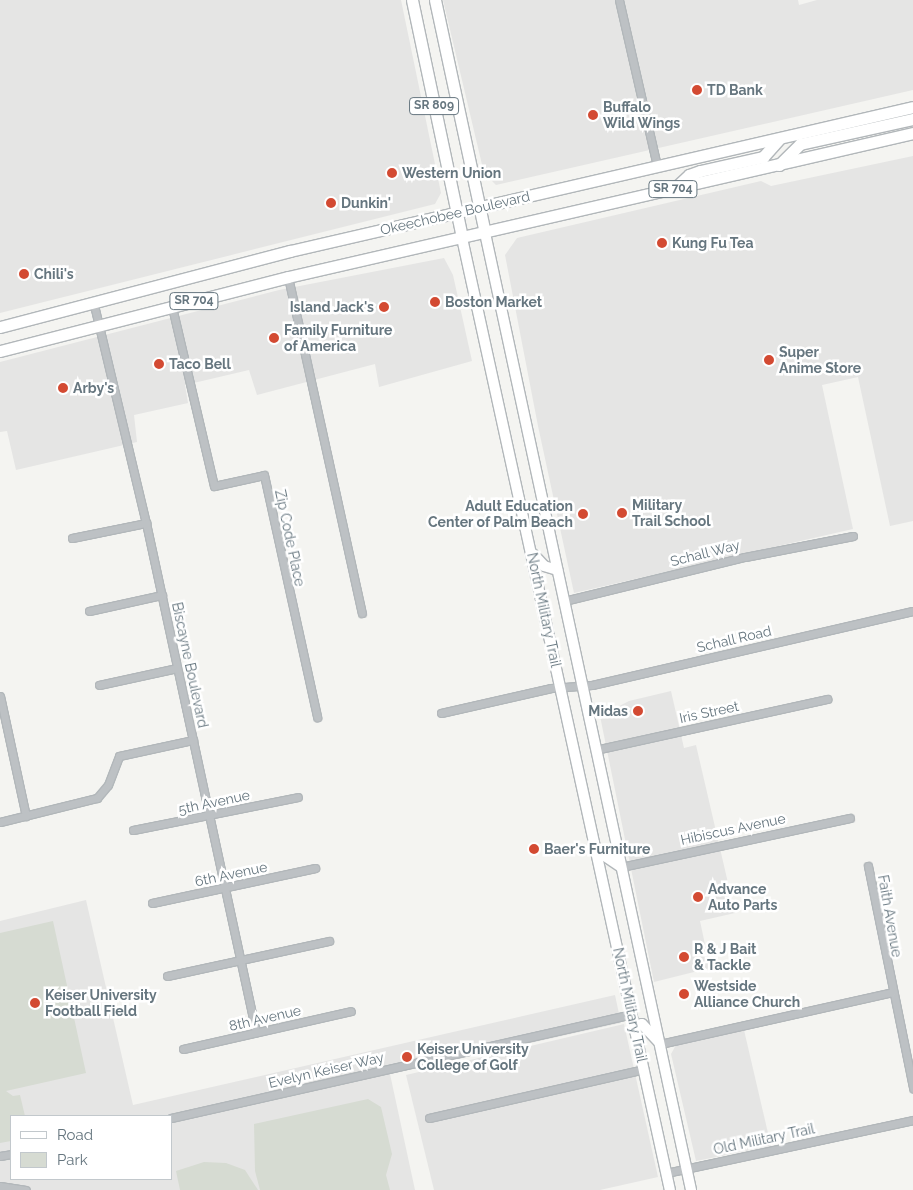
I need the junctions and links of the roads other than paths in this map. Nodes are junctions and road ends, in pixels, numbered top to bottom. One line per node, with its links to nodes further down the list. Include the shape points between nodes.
1 (412, 0): 14 (main road, North Military Trail / SR 809)
2 (429, 0): 5 (main road)
3 (435, 0): 5 (main road, North Military Trail / SR 809)
4 (619, 0): 11 (street)
5 (438, 13): 13 (main road, North Military Trail / SR 809)
6 (913, 107): 9 (main road, Okeechobee Boulevard / SR 704)
7 (913, 119): 10 (main road, via 800,144)
8 (913, 133): 10 (main road, Okeechobee Boulevard / SR 704)
9 (780, 138): 11 (main road, Okeechobee Boulevard / SR 704); 12 (main road, via 763,157 700,171)
10 (779, 165): 12 (main road, Okeechobee Boulevard / SR 704)
11 (657, 166): 13 (main road, Okeechobee Boulevard / SR 704)
12 (674, 189): 15 (main road, Okeechobee Boulevard / SR 704)
13 (480, 207): 14 (main road, Okeechobee Boulevard / SR 704); 15 (main road, North Military Trail / SR 809)
14 (456, 212): 16 (main road, North Military Trail / SR 809); 18 (main road, Okeechobee Boulevard / SR 704, via 290,251)
15 (485, 233): 16 (main road, Okeechobee Boulevard / SR 704); 27 (main road, North Military Trail / SR 809)
16 (462, 238): 17 (main road, Okeechobee Boulevard / SR 704); 26 (main road, North Military Trail / SR 809)
17 (288, 277): 19 (main road, Okeechobee Boulevard / SR 704); 32 (street)
18 (94, 305): 20 (street, Biscayne Boulevard); 21 (main road, Okeechobee Boulevard / SR 704)
19 (172, 306): 20 (main road, Okeechobee Boulevard / SR 704); 40 (street, Zip Code Place, via 214,486 264,475)
20 (100, 326): 22 (main road, Okeechobee Boulevard / SR 704); 23 (street, Biscayne Boulevard)
21 (0, 327)
22 (0, 351)
23 (146, 523): 25 (street); 28 (street, Biscayne Boulevard)
24 (853, 536): 29 (street, Schall Way, via 745,557)
25 (72, 538)
26 (532, 554): 27 (main road, via 544,566); 36 (main road, North Military Trail / SR 809)
27 (557, 570): 29 (main road, North Military Trail / SR 809)
28 (162, 595): 30 (street); 33 (street, Biscayne Boulevard)
29 (564, 601): 35 (main road, North Military Trail / SR 809)
30 (89, 611)
31 (913, 611): 35 (street, Schall Road)
32 (362, 613)
33 (177, 668): 34 (street); 41 (street, Biscayne Boulevard)
34 (100, 685)
35 (582, 686): 36 (street, Schall Road); 42 (main road, North Military Trail / SR 809)
36 (561, 687): 39 (street, Schall Road); 49 (main road, North Military Trail / SR 809)
37 (0, 696): 44 (street)
38 (828, 699): 42 (street, Iris Street)
39 (441, 713)
40 (317, 718)
41 (193, 740): 44 (street, via 119,756 108,785 98,798); 45 (street, Biscayne Boulevard)
42 (595, 750): 51 (main road, North Military Trail / SR 809)
43 (298, 797): 45 (street, 5th Avenue)
44 (26, 816): 47 (street)
45 (210, 816): 48 (street, 5th Avenue); 53 (street, Biscayne Boulevard)
46 (850, 818): 51 (street, Hibiscus Avenue)
47 (0, 822)
48 (133, 830)
49 (596, 850): 51 (main road); 60 (main road, North Military Trail / SR 809)
50 (868, 866): 58 (street, Faith Avenue)
51 (621, 867): 63 (main road, North Military Trail / SR 809)
52 (315, 868): 53 (street, 6th Avenue)
53 (225, 888): 54 (street, 6th Avenue); 56 (street, Biscayne Boulevard)
54 (152, 903)
55 (329, 940): 56 (street)
56 (241, 960): 57 (street); 62 (street, Biscayne Boulevard)
57 (167, 976)
58 (892, 992): 63 (street); 66 (street, Faith Avenue)
59 (352, 1011): 62 (street, 8th Avenue)
60 (632, 1014): 61 (main road, North Military Trail / SR 809); 67 (street, Evelyn Keiser Way)
61 (634, 1026): 63 (main road, via 642,1024); 65 (main road, North Military Trail / SR 809)
62 (256, 1032): 64 (street, 8th Avenue)
63 (659, 1043): 70 (main road, North Military Trail / SR 809)
64 (183, 1048)
65 (644, 1069): 68 (street); 71 (main road, North Military Trail / SR 809)
66 (913, 1088)
67 (172, 1118)
68 (429, 1118)
69 (913, 1120): 70 (street, Old Military Trail)
70 (687, 1169): 71 (street, Old Military Trail); 75 (main road, North Military Trail / SR 809)
71 (666, 1173): 74 (main road, North Military Trail / SR 809)
72 (0, 1186): 73 (street)
73 (26, 1190)
74 (670, 1190)
75 (691, 1190)

